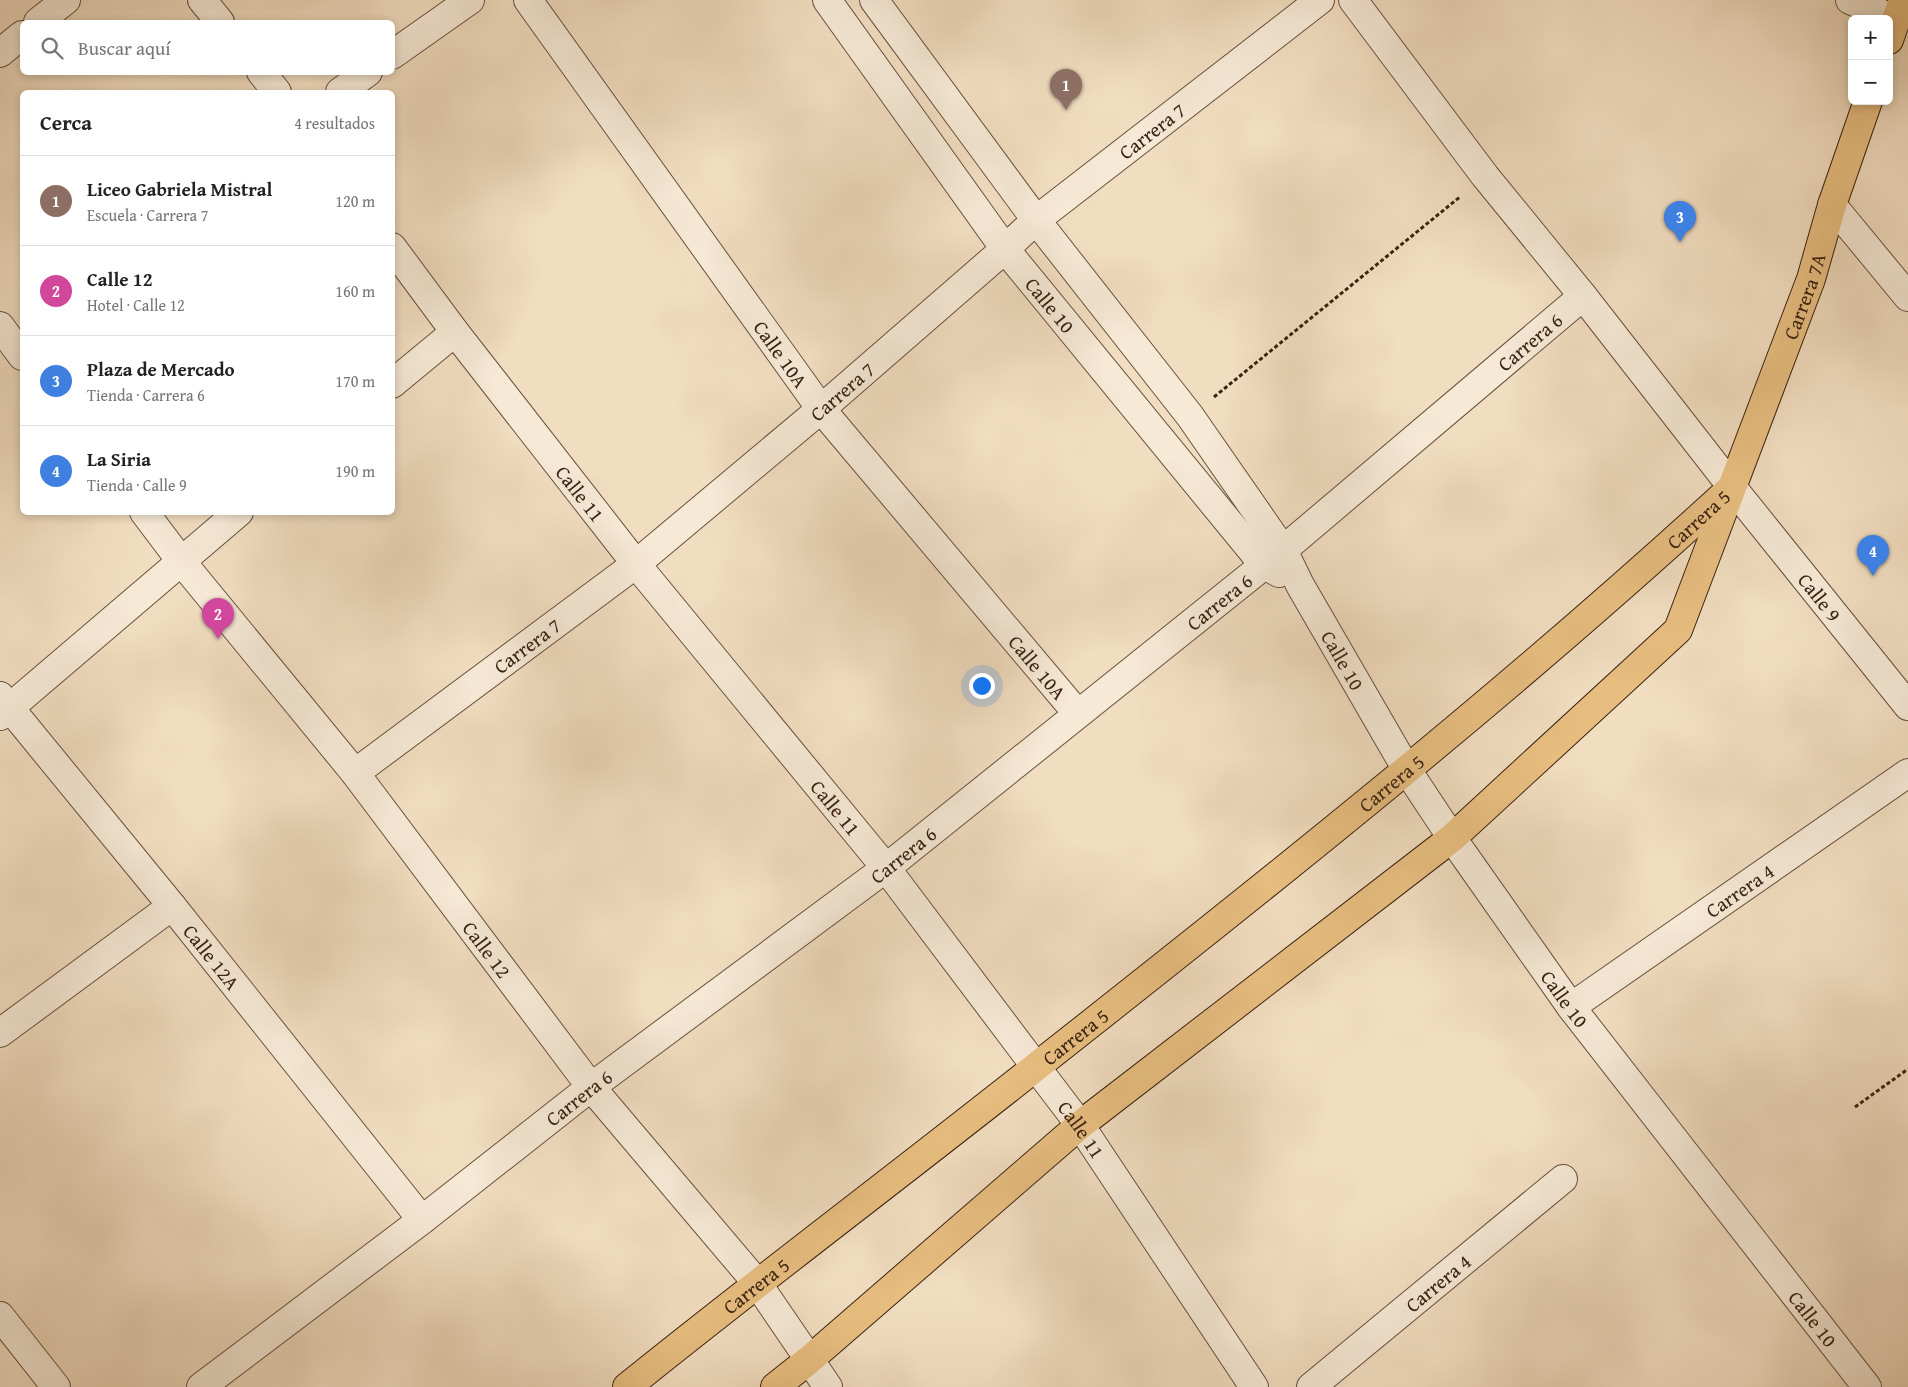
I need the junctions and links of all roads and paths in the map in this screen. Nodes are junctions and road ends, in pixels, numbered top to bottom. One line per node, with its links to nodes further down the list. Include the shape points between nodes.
1 (66, 0): 10 (street)
2 (202, 0): 11 (street)
3 (470, 0): 15 (street)
4 (528, 0): 30 (street, Calle 10A)
5 (827, 0): 24 (street, Calle 10)
6 (874, 0): 23 (street, Calle 10)
7 (1320, 0): 23 (street, Carrera 7)
8 (1353, 0): 21 (street, Calle 9)
9 (1850, 0): 12 (street)
10 (41, 20)
11 (218, 20)
12 (1896, 20)
13 (20, 37): 14 (street)
14 (0, 53)
15 (395, 53)
16 (263, 75): 18 (street)
17 (364, 75): 19 (street)
18 (275, 90)
19 (343, 90)
20 (1867, 105): 22 (main road, Carrera 7A)
21 (1485, 176): 26 (street, Calle 9); 31 (path)
22 (1832, 205): 27 (street); 32 (main road, Carrera 7A, via 1811,279)
23 (1036, 220): 24 (street, Carrera 7); 31 (street, Calle 10)
24 (1005, 249): 30 (street, Carrera 7); 35 (street, Calle 10)
25 (395, 250): 28 (street, Calle 11)
26 (1583, 296): 32 (street, Calle 9); 35 (street, Carrera 6)
27 (1908, 297)
28 (455, 332): 29 (street); 37 (street, Calle 11)
29 (395, 382)
30 (821, 409): 37 (street, Carrera 7); 40 (street, Calle 10A)
31 (1190, 416): 35 (street, Calle 10)
32 (1732, 487): 38 (street, Calle 9); 41 (main road, Carrera 5, via 1644,568); 44 (main road, Carrera 5, via 1678,630)
33 (146, 515): 36 (street, Calle 12)
34 (235, 515): 36 (street)
35 (1273, 557): 40 (street, Carrera 6); 41 (street, Calle 10, via 1300,585)
36 (181, 561): 39 (street); 42 (street, Calle 12)
37 (636, 564): 42 (street, Carrera 7); 45 (street, Calle 11)
38 (1908, 706)
39 (4, 707): 46 (street, Calle 12A)
40 (1077, 714): 45 (street, Carrera 6)
41 (1407, 770): 44 (street, Calle 10); 49 (main road, Carrera 5)
42 (355, 773): 51 (street, Calle 12)
43 (1908, 773): 47 (street, Carrera 4)
44 (1452, 838): 47 (street, Calle 10); 53 (main road, Carrera 5)
45 (886, 868): 49 (street, Calle 11); 51 (street, Carrera 6)
46 (172, 906): 48 (street); 55 (street, Calle 12A)
47 (1571, 1007): 66 (street, Calle 10)
48 (0, 1033)
49 (1036, 1067): 53 (street, Calle 11); 56 (main road, Carrera 5)
50 (1908, 1069): 52 (path)
51 (591, 1087): 55 (street, Carrera 6); 56 (street, Calle 12)
52 (1855, 1106)
53 (1080, 1125): 58 (main road, Carrera 5); 64 (street, Calle 11)
54 (1563, 1179): 65 (street, Carrera 4)
55 (422, 1220): 60 (street, Carrera 6)
56 (757, 1283): 58 (street, Calle 12); 61 (main road, Carrera 5)
57 (0, 1316): 59 (street)
58 (809, 1360): 62 (main road, Carrera 5); 63 (street, Calle 12)
59 (56, 1387)
60 (201, 1387)
61 (627, 1387)
62 (774, 1387)
63 (828, 1387)
64 (1254, 1387)
65 (1311, 1387)
66 (1868, 1387)

